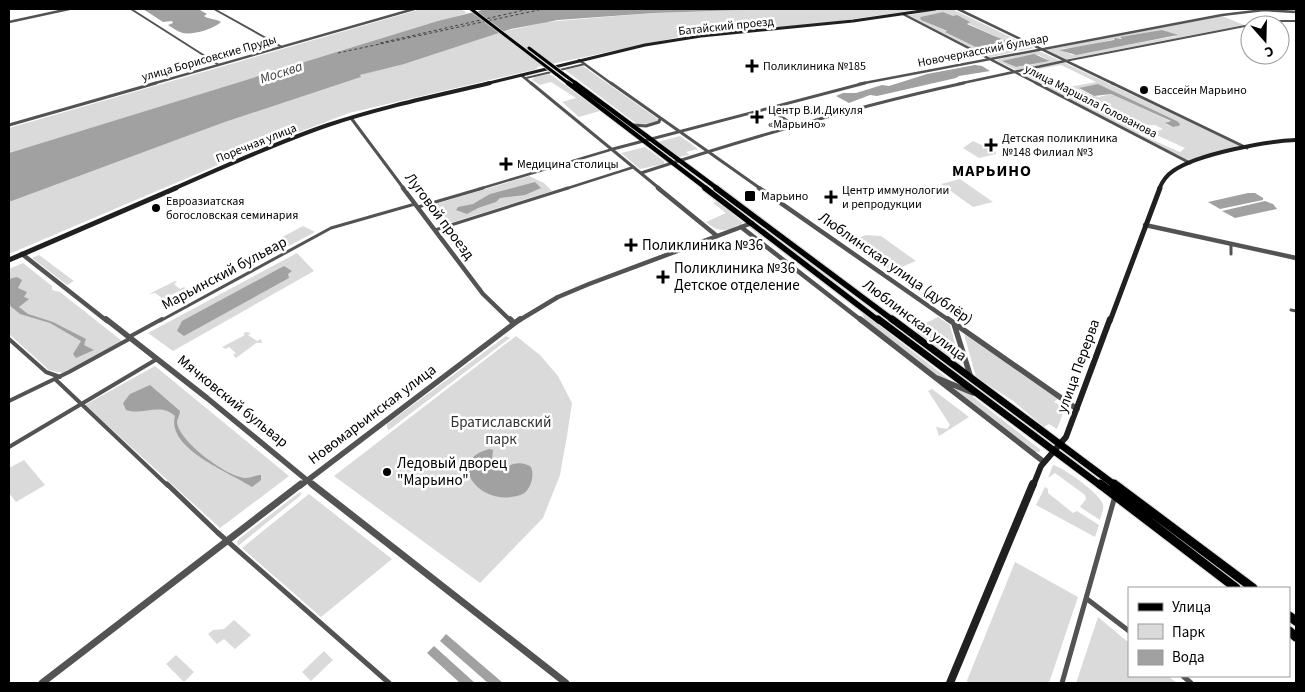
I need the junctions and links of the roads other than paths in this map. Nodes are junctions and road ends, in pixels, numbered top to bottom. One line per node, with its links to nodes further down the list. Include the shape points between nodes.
1 (69, 9): 11 (street)
2 (131, 9): 18 (street)
3 (214, 9): 13 (street)
4 (414, 9): 13 (street, улица Борисовские Пруды)
5 (471, 9): 31 (main road, Люблинская улица, bridge)
6 (477, 9): 27 (main road, Люблинская улица, bridge)
7 (935, 9): 10 (main road, Батайский проезд)
8 (958, 9): 14 (street, улица Маршала Голованова)
9 (1295, 11): 14 (street, Новочеркасский бульвар, via 1227,14)
10 (903, 14): 15 (street, улица Маршала Голованова); 16 (main road, Батайский проезд, via 678,40)
11 (9, 22)
12 (1240, 27): 17 (street, Новочеркасский бульвар)
13 (282, 47): 18 (street, улица Борисовские Пруды)
14 (1040, 49): 15 (street, Новочеркасский бульвар); 17 (street, улица Маршала Голованова)
15 (988, 58): 20 (street, улица Маршала Голованова); 23 (street, Новочеркасский бульвар, via 855,85)
16 (580, 60): 19 (street, Люблинская улица (дублёр)); 21 (main road, Батайский проезд)
17 (1065, 61): 20 (street, Новочеркасский бульвар); 33 (street, улица Маршала Голованова)
18 (219, 64): 26 (street, улица Борисовские Пруды)
19 (585, 64): 22 (street); 25 (street, Люблинская улица (дублёр))
20 (1014, 72): 28 (street, Новочеркасский бульвар, via 900,96); 38 (street, улица Маршала Голованова)
21 (521, 75): 22 (street); 24 (main road, Поречная улица)
22 (526, 78): 34 (street)
23 (770, 109): 28 (street); 29 (street, Новочеркасский бульвар)
24 (352, 118): 41 (street, Луговой проезд); 48 (main road, Поречная улица, via 282,142)
25 (660, 118): 27 (street, via 660,122 650,126); 29 (street, Люблинская улица (дублёр))
26 (9, 125)
27 (632, 125): 30 (main road, Люблинская улица)
28 (793, 125): 35 (street, Новочеркасский бульвар)
29 (677, 132): 30 (street, Новочеркасский бульвар); 35 (street, Люблинская улица (дублёр))
30 (650, 139): 31 (street, Новочеркасский бульвар); 36 (main road, Люблинская улица)
31 (644, 140): 34 (street, Новочеркасский бульвар); 37 (main road, Люблинская улица)
32 (1296, 140): 33 (main road, улица Перерва)
33 (1248, 148): 38 (main road, улица Перерва)
34 (613, 149): 39 (street); 41 (street, Марьинский бульвар)
35 (707, 152): 36 (street, Новочеркасский бульвар); 57 (street, Люблинская улица (дублёр))
36 (680, 160): 37 (street, Новочеркасский бульвар); 64 (main road, Люблинская улица)
37 (672, 163): 40 (street, Новочеркасский бульвар); 42 (main road, Люблинская улица)
38 (1190, 163): 43 (main road, улица Перерва, via 1172,171 1161,184)
39 (634, 167): 40 (street); 45 (street)
40 (641, 173): 46 (street)
41 (417, 206): 45 (street, Луговой проезд); 58 (street, Марьинский бульвар, via 331,228)
42 (752, 223): 44 (street, Новомарьинская улица); 52 (main road, Люблинская улица)
43 (1145, 225): 47 (street); 68 (main road, улица Перерва)
44 (741, 228): 46 (street, Новомарьинская улица); 55 (street)
45 (435, 230): 56 (street, Луговой проезд, via 488,300)
46 (717, 236): 56 (street, Новомарьинская улица, via 589,284 550,301)
47 (1231, 244): 49 (street); 50 (street)
48 (22, 254): 51 (main road, Поречная улица); 58 (street, Мячковский бульвар)
49 (1231, 254)
50 (1296, 258)
51 (9, 260)
52 (857, 304): 55 (street); 65 (main road, Люблинская улица)
53 (1291, 310): 54 (street)
54 (1296, 311)
55 (861, 320): 61 (street)
56 (514, 323): 73 (street, Новомарьинская улица)
57 (954, 323): 64 (street); 68 (street, Люблинская улица (дублёр))
58 (130, 338): 60 (street, Мячковский бульвар); 62 (street, Марьинский бульвар)
59 (9, 339): 62 (street, via 46,372)
60 (158, 359): 67 (street); 73 (street, Мячковский бульвар)
61 (930, 375): 65 (street); 72 (street)
62 (60, 377): 63 (street, Марьинский бульвар)
63 (55, 379): 66 (street, Марьинский бульвар); 67 (street)
64 (971, 379): 69 (main road, Люблинская улица)
65 (978, 395): 71 (main road, Люблинская улица)
66 (9, 401)
67 (82, 405): 70 (street); 75 (street)
68 (1077, 409): 69 (main road, улица Перерва, via 1066,437)
69 (1060, 443): 71 (main road, улица Перерва); 77 (main road, Люблинская улица)
70 (9, 447)
71 (1054, 450): 72 (main road, улица Перерва); 74 (main road, Люблинская улица)
72 (1044, 462): 83 (main road, улица Перерва)
73 (307, 480): 75 (street, Новомарьинская улица); 82 (street, Мячковский бульвар)
74 (1115, 496): 76 (main road, Люблинская улица); 78 (street)
75 (228, 541): 80 (street, Новомарьинская улица); 81 (street)
76 (1235, 587)
77 (1252, 587)
78 (1087, 599): 79 (street); 84 (street)
79 (1128, 630)
80 (42, 683)
81 (389, 683)
82 (566, 683)
83 (950, 683)
84 (1062, 683)

